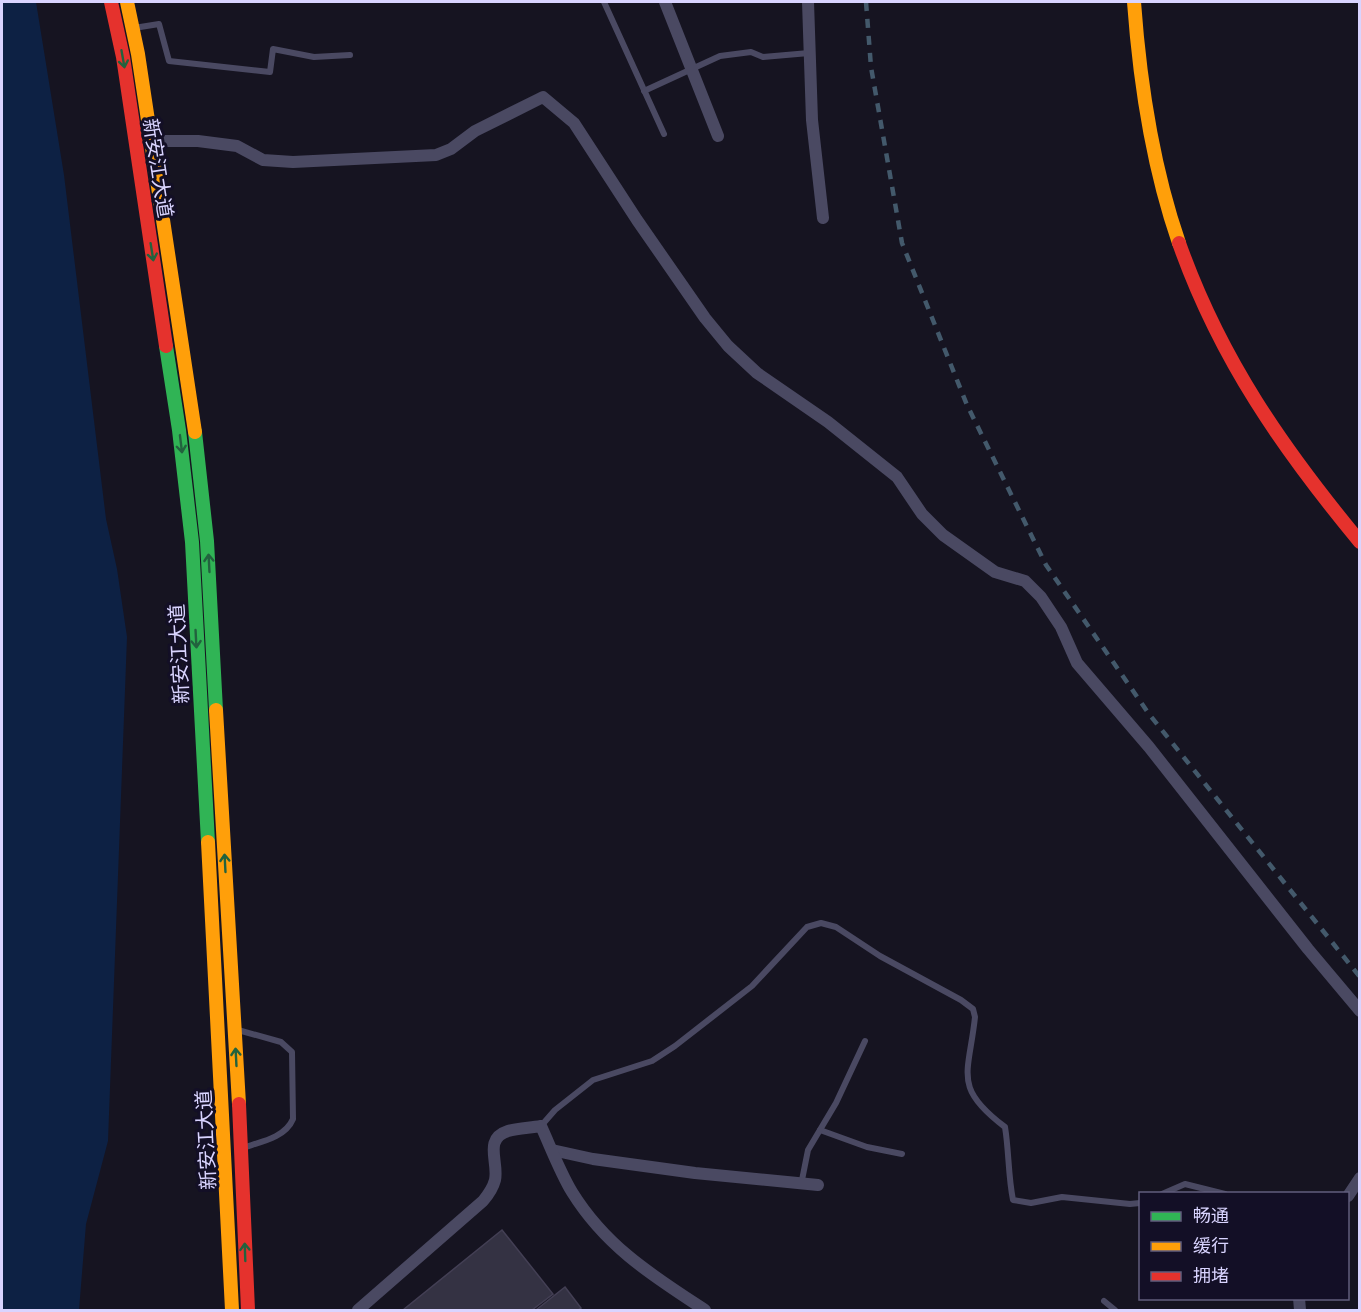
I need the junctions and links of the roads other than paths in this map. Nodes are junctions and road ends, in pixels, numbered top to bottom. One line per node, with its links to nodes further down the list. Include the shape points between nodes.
1 (111, 2): 33 (main road, 新安江大道, one-way to 33, via 123,57 178,419 192,542)
2 (127, 2): 7 (main road, 新安江大道)
3 (604, 2): 11 (lane)
4 (665, 2): 10 (street)
5 (808, 2): 8 (street)
6 (1134, 2): 16 (main road, via 1138,67 1152,148 1197,294 1264,415)
7 (133, 28): 9 (lane, via 159,24 169,61 270,72 273,50 314,57); 14 (main road, 新安江大道)
8 (810, 53): 10 (lane, via 720,56); 15 (street, via 812,120)
9 (350, 56)
10 (692, 69): 11 (lane); 13 (street)
11 (644, 91): 12 (lane)
12 (664, 134)
13 (718, 136)
14 (151, 141): 17 (street, via 237,146 272,161 436,155 543,97 574,123 637,220 728,346 757,373 828,422 897,477 922,514 943,535 995,572 1024,581 1041,597 1061,627 1077,663 1149,747); 18 (main road, 新安江大道, one-way to 14, via 202,484)
15 (823, 218)
16 (1359, 542)
17 (1359, 1011)
18 (235, 1029): 22 (main road, 新安江大道, one-way to 18); 22 (lane, via 281,1042 292,1052 291,1124 279,1135)
19 (865, 1041): 21 (lane)
20 (541, 1126): 23 (street); 31 (lane, via 593,1080 652,1061 675,1046 752,986 807,927 821,924 836,927 973,1010 967,1080 976,1101 1005,1126 1013,1200 1031,1203 1062,1197); 35 (street, via 497,1137 491,1191)
21 (820, 1130): 24 (lane, via 867,1147); 26 (lane, via 808,1150)
22 (241, 1149): 34 (main road, 新安江大道, one-way to 22)
23 (552, 1150): 26 (street, via 604,1161); 36 (street, via 571,1191 607,1237 637,1264)
24 (902, 1154)
25 (1359, 1178): 30 (street)
26 (801, 1185): 27 (street)
27 (818, 1185)
28 (1167, 1192): 29 (lane, via 1185,1184)
29 (1217, 1192)
30 (1349, 1193)
31 (1139, 1203)
32 (1104, 1301): 37 (lane)
33 (232, 1311)
34 (248, 1311)
35 (358, 1311)
36 (705, 1311)
37 (1114, 1311)

